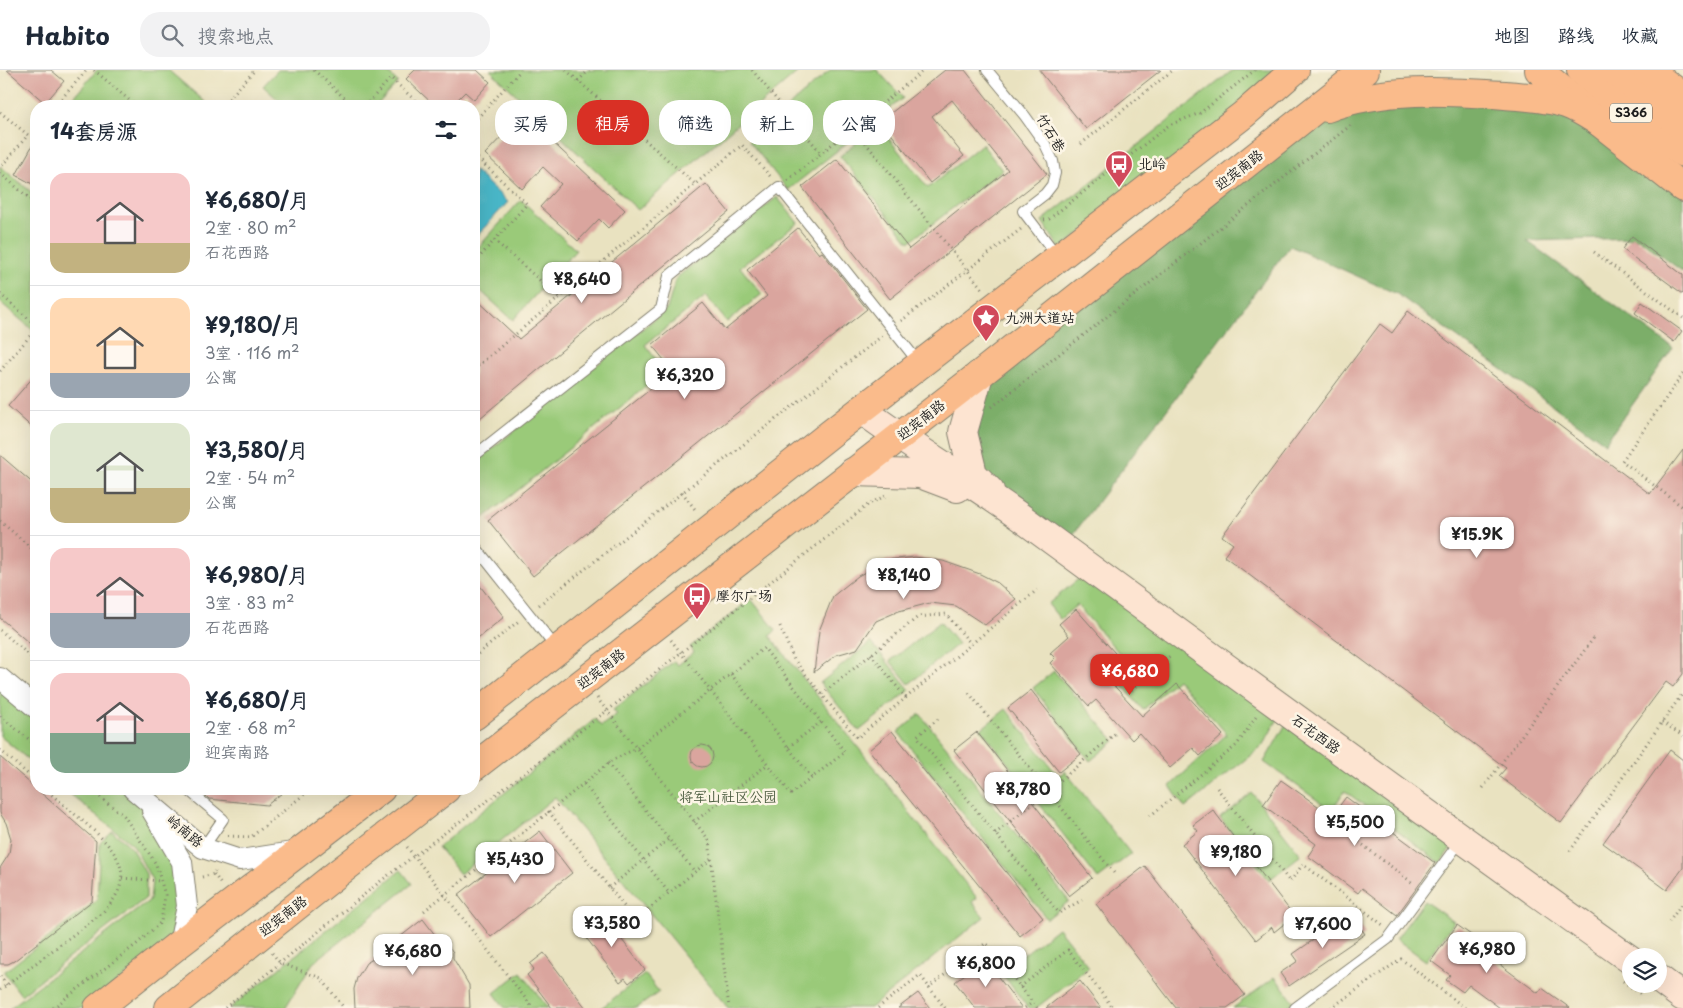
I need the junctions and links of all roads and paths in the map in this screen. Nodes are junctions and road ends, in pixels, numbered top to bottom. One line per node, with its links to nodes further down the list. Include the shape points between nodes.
1 (87, 70): 23 (path)
2 (94, 70): 24 (path)
3 (255, 70): 25 (path)
4 (314, 70): 26 (path)
5 (521, 70): 32 (path)
6 (566, 70): 20 (path)
7 (589, 70): 20 (path)
8 (752, 70): 41 (path)
9 (924, 70): 29 (path)
10 (987, 70): 50 (lane, 竹石巷, via 1025,116 1053,161 1052,185 1023,211)
11 (1173, 70): 37 (path)
12 (1255, 70): 50 (path, via 1200,113 1169,126 1049,219)
13 (1295, 70): 33 (main road)
14 (1365, 70): 31 (main road, 迎宾南路)
15 (1581, 70): 42 (main road, S366, via 1634,117)
16 (1614, 70): 36 (main road, S366)
17 (1648, 70): 22 (main road)
18 (1664, 70): 21 (main road)
19 (1545, 74): 35 (main road)
20 (578, 81): 46 (path)
21 (1683, 87)
22 (1683, 96)
23 (60, 100)
24 (129, 100)
25 (228, 100)
26 (346, 100)
27 (371, 100): 28 (path, via 391,78)
28 (415, 100)
29 (887, 100)
30 (0, 112): 44 (path, via 28,136)
31 (1309, 114): 35 (main road, via 1367,96 1400,92 1462,92 1547,99 1581,110); 40 (main road, 迎宾南路)
32 (480, 115)
33 (1244, 115): 40 (main road); 54 (main road)
34 (1357, 120): 69 (path, via 991,408)
35 (1599, 122): 48 (main road)
36 (1683, 127)
37 (1081, 144)
38 (831, 145): 41 (path)
39 (867, 145): 55 (path)
40 (1269, 146): 67 (main road, 迎宾南路)
41 (821, 153): 47 (path)
42 (1683, 153)
43 (480, 161): 51 (path, via 527,204)
44 (0, 168)
45 (0, 173): 49 (path)
46 (695, 184): 47 (path, via 742,145); 57 (path)
47 (779, 187): 61 (lane); 71 (lane, via 669,276 661,309)
48 (1683, 188)
49 (30, 199)
50 (1031, 221): 54 (lane); 55 (path)
51 (494, 240): 53 (path); 57 (path)
52 (1594, 252): 59 (path)
53 (480, 256)
54 (1059, 258): 58 (main road)
55 (967, 270): 58 (path); 61 (path)
56 (0, 294): 60 (path)
57 (560, 298): 63 (path)
58 (996, 306): 64 (main road)
59 (1683, 318)
60 (30, 322)
61 (892, 328): 64 (lane); 73 (path)
62 (30, 334): 65 (path)
63 (480, 364)
64 (921, 365): 68 (main road)
65 (0, 372)
66 (1683, 374): 76 (path, via 1622,461)
67 (979, 375): 70 (main road, 迎宾南路); 75 (main road, via 963,432 973,474)
68 (862, 410): 70 (main road); 89 (main road)
69 (989, 414)
70 (898, 437): 72 (main road, 迎宾南路); 75 (main road)
71 (480, 451)
72 (853, 472): 75 (main road, via 920,474); 83 (main road, 迎宾南路)
73 (682, 492): 77 (path); 82 (path)
74 (888, 494): 91 (path, via 869,504)
75 (1004, 505): 142 (main road, 石花西路)
76 (1683, 507)
77 (699, 514)
78 (0, 521): 79 (path)
79 (30, 547)
80 (480, 553): 82 (lane)
81 (1037, 590): 87 (path)
82 (528, 613): 89 (lane); 90 (path)
83 (658, 624): 91 (path); 98 (main road, 迎宾南路)
84 (780, 626): 103 (path, via 794,660)
85 (0, 630): 94 (path)
86 (1595, 636): 128 (path)
87 (971, 644): 92 (path, via 946,614 918,617); 104 (path)
88 (1164, 649): 93 (path)
89 (558, 650): 106 (main road)
90 (480, 652)
91 (681, 652): 99 (path); 107 (path)
92 (871, 654): 103 (path); 104 (path)
93 (1171, 655): 95 (path); 100 (path)
94 (30, 656)
95 (1179, 660)
96 (731, 674): 99 (path); 112 (path, via 764,648); 119 (path)
97 (0, 678): 105 (street)
98 (584, 682): 107 (path); 121 (main road, 迎宾南路)
99 (710, 690): 118 (path); 123 (path)
100 (1131, 690)
101 (969, 693): 129 (path)
102 (1683, 693): 114 (path)
103 (822, 694): 104 (path, via 857,738)
104 (906, 698)
105 (30, 703)
106 (480, 711)
107 (607, 711): 118 (path); 147 (path)
108 (1248, 711): 110 (path)
109 (0, 716): 117 (path)
110 (1256, 717): 113 (path); 137 (path, via 1237,745)
111 (938, 719): 139 (path, via 917,736)
112 (821, 722): 119 (path); 125 (path, via 845,752)
113 (1262, 722)
114 (1662, 722): 116 (path); 146 (path)
115 (1117, 732): 129 (path)
116 (1683, 736)
117 (30, 740)
118 (637, 748): 122 (path); 138 (path)
119 (788, 748): 125 (path)
120 (0, 750): 124 (path)
121 (480, 763)
122 (608, 764): 126 (path); 140 (path)
123 (768, 764): 125 (path, via 791,794); 138 (path)
124 (30, 776)
125 (812, 778)
126 (584, 784): 136 (path); 149 (path)
127 (1217, 788): 163 (path, via 1290,882 1303,864)
128 (1483, 788)
129 (1048, 791): 139 (path); 151 (path)
130 (52, 795): 152 (path, via 103,838 120,864)
131 (98, 795): 153 (path, via 124,816 156,864)
132 (140, 795): 144 (street, 岭南路); 154 (street, via 182,862)
133 (194, 795): 144 (lane, via 223,819)
134 (373, 795): 145 (main road)
135 (438, 795): 177 (main road, 迎宾南路)
136 (549, 812): 155 (path); 158 (path)
137 (1150, 816)
138 (694, 822): 148 (path, via 709,840)
139 (995, 834): 159 (path, via 1059,913)
140 (669, 839): 149 (path); 150 (path)
141 (1355, 839): 156 (path)
142 (1461, 840): 156 (lane); 166 (main road, 石花西路)
143 (404, 844): 147 (path)
144 (204, 848): 145 (street, 岭南路, via 240,860)
145 (303, 850): 164 (main road)
146 (1570, 850)
147 (414, 856): 158 (path); 165 (path)
148 (711, 859): 150 (path); 181 (path)
149 (643, 860): 155 (path); 157 (path)
150 (695, 872): 157 (path)
151 (1114, 873)
152 (122, 878): 153 (path); 168 (path, via 118,892 101,914)
153 (161, 881): 154 (path); 175 (path, via 165,895 161,922)
154 (184, 881): 164 (street, via 187,906)
155 (609, 888): 157 (path, via 636,920)
156 (1424, 891): 163 (lane)
157 (669, 893)
158 (444, 896): 161 (path); 180 (path)
159 (1082, 900)
160 (1683, 902): 162 (path)
161 (424, 911)
162 (1669, 922)
163 (1393, 932): 187 (lane, via 1388,940)
164 (178, 944): 176 (main road)
165 (280, 963): 178 (path); 179 (path, via 321,978)
166 (1622, 966)
167 (0, 976): 168 (path)
168 (7, 985): 171 (path)
169 (1020, 987): 170 (path, via 986,943); 174 (path); 186 (path, via 1068,950)
170 (929, 988): 182 (path, via 920,975); 183 (path)
171 (0, 990)
172 (1667, 992): 173 (main road)
173 (1683, 997)
174 (1032, 1002): 184 (path); 185 (path)
175 (53, 1008)
176 (98, 1008)
177 (169, 1008)
178 (225, 1008)
179 (344, 1008)
180 (533, 1008)
181 (729, 1008)
182 (878, 1008)
183 (946, 1008)
184 (1025, 1008)
185 (1036, 1008)
186 (1112, 1008)
187 (1295, 1008)
188 (1331, 1008): 189 (path, via 1401,959)
189 (1465, 1008)

